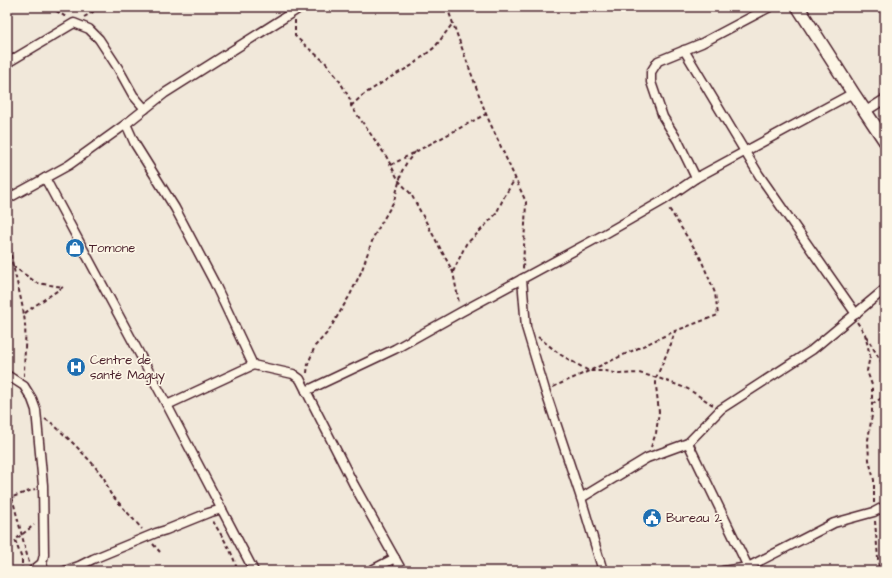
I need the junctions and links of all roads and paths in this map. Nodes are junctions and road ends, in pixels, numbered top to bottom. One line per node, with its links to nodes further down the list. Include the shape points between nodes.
1 (50, 7): 8 (path)
2 (63, 7): 8 (path)
3 (102, 7): 9 (path)
4 (447, 7): 10 (path)
5 (770, 7): 11 (street)
6 (798, 7): 13 (main road)
7 (297, 8): 15 (path, via 295,36 325,62 339,80 351,101); 16 (street, via 165,93)
8 (58, 12): 9 (path)
9 (74, 23): 12 (street); 16 (street, via 89,29 99,39 133,95)
10 (453, 23): 15 (path, via 435,47 411,66 363,95); 18 (path)
11 (684, 50): 22 (street); 25 (street, via 658,61 651,72 651,82 663,117)
12 (7, 63)
13 (853, 93): 17 (main road); 22 (street)
14 (885, 99): 17 (street)
15 (351, 106): 23 (path)
16 (145, 109): 19 (street)
17 (866, 112): 20 (main road)
18 (486, 114): 21 (path); 26 (path)
19 (126, 124): 24 (street, via 69,165); 41 (street, via 214,282)
20 (885, 141)
21 (415, 152): 23 (path); 27 (path, via 407,162)
22 (746, 152): 25 (street); 37 (street)
23 (391, 165): 27 (path)
24 (45, 178): 28 (street); 51 (street)
25 (696, 178): 29 (street)
26 (515, 179): 32 (path, via 496,214 466,244); 33 (path, via 526,202)
27 (399, 181): 32 (path, via 411,194); 47 (path, via 394,202 374,236 350,295 328,332 316,346 308,364)
28 (9, 198): 31 (path, via 9,236)
29 (664, 200): 33 (street); 39 (path, via 700,257 715,293 718,315)
30 (7, 262): 31 (path)
31 (14, 267): 36 (path); 36 (path, via 38,283 63,287)
32 (453, 272): 35 (path)
33 (522, 278): 35 (street); 38 (street)
34 (885, 289): 37 (street)
35 (461, 312): 47 (street, via 395,349)
36 (24, 314): 46 (path)
37 (856, 314): 40 (path, via 856,320); 52 (street, via 812,350)
38 (526, 327): 43 (path, via 561,355); 48 (street)
39 (675, 331): 43 (path); 45 (path)
40 (865, 334): 42 (path); 50 (path, via 870,356 867,371 872,385)
41 (253, 365): 47 (street, via 293,374 300,379); 51 (street)
42 (885, 368)
43 (589, 371): 45 (path, via 639,373); 48 (path)
44 (7, 375): 46 (street)
45 (656, 378): 52 (path, via 688,389); 55 (path, via 659,412 656,433)
46 (24, 386): 53 (street)
47 (304, 388): 69 (street)
48 (545, 390): 59 (street)
49 (885, 398): 50 (path)
50 (872, 404): 63 (path, via 868,460 874,480)
51 (167, 405): 62 (street)
52 (721, 409): 54 (street)
53 (36, 410): 56 (street); 67 (path, via 92,463 104,478 110,493)
54 (688, 443): 55 (street); 72 (street)
55 (647, 458): 59 (street)
56 (43, 485): 58 (path); 65 (street)
57 (7, 493): 58 (path)
58 (12, 498): 60 (path); 66 (path)
59 (581, 498): 79 (street)
60 (7, 499)
61 (885, 506): 63 (street)
62 (222, 509): 64 (street); 76 (street)
63 (874, 512): 72 (street, via 834,523); 81 (path)
64 (208, 513): 67 (street); 75 (path, via 226,544)
65 (44, 518): 66 (path); 71 (street)
66 (22, 535): 70 (path); 73 (path, via 15,540 22,559)
67 (148, 537): 68 (path); 74 (street)
68 (160, 552)
69 (395, 558): 77 (street); 78 (street)
70 (31, 567): 71 (street)
71 (43, 567)
72 (748, 567): 80 (street)
73 (22, 571)
74 (66, 571)
75 (237, 571)
76 (254, 571)
77 (370, 571)
78 (402, 571)
79 (603, 571)
80 (723, 571)
81 (879, 571)

